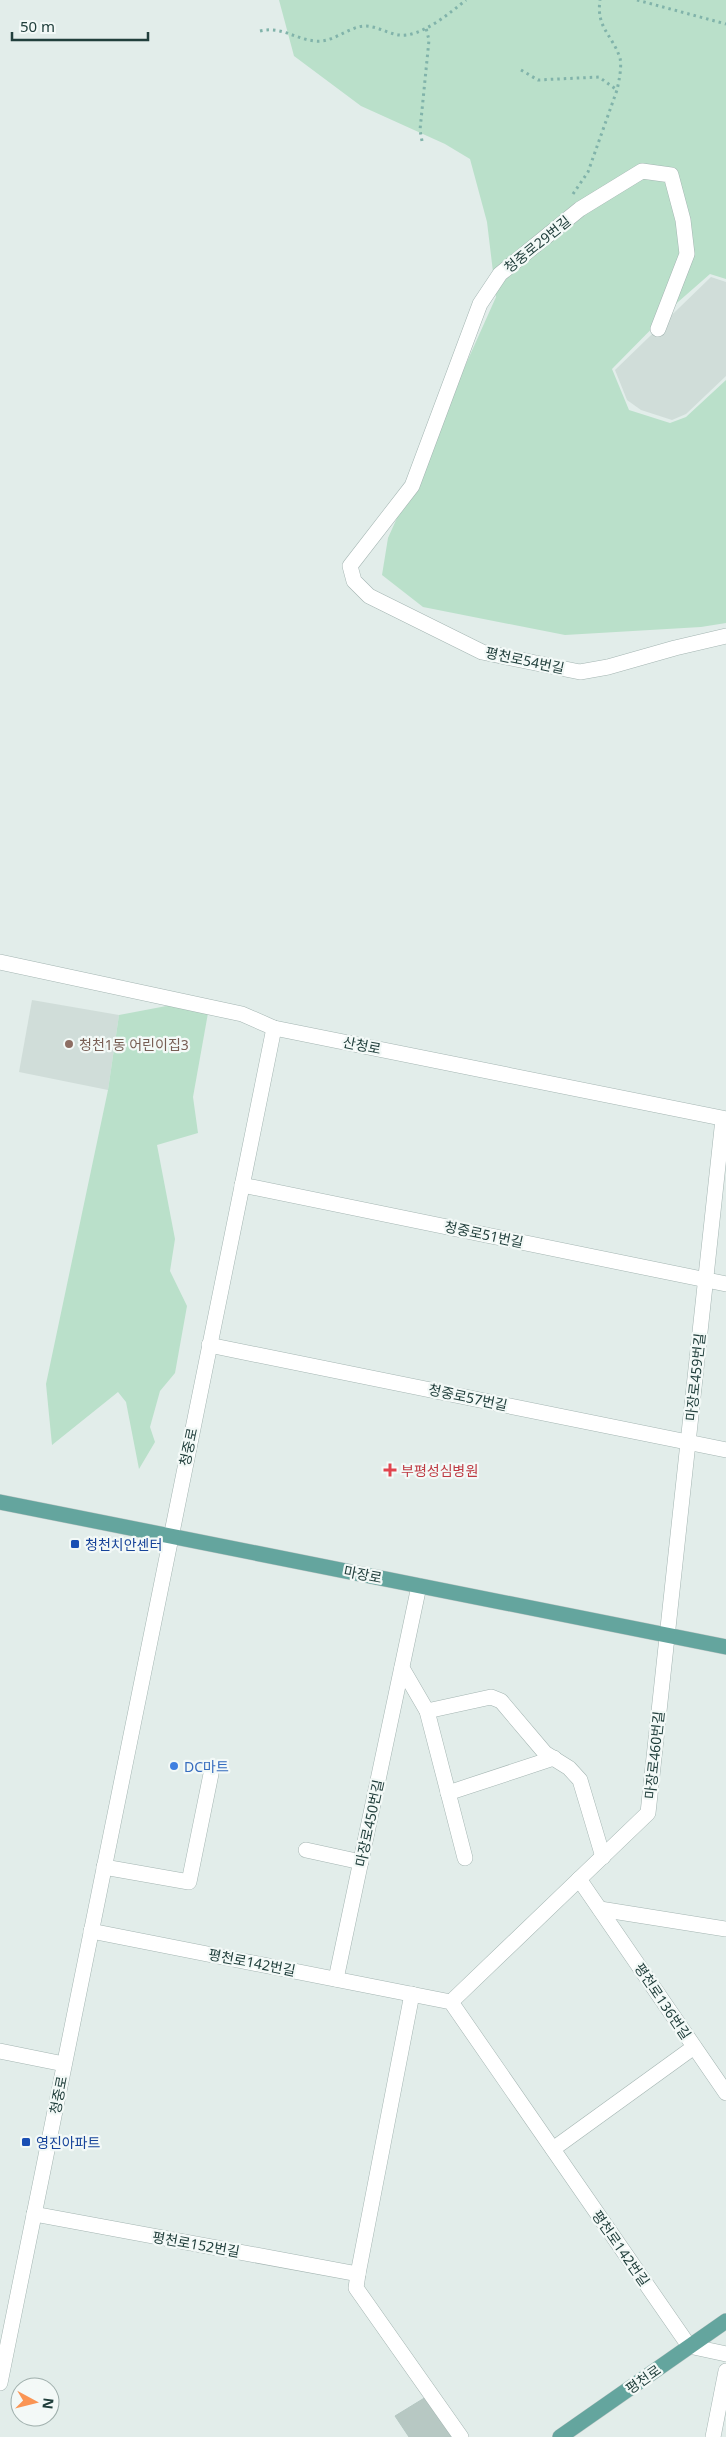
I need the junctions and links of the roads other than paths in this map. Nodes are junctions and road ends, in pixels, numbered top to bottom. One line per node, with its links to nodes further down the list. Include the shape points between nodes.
1 (658, 329): 2 (street, 청중로29번길, via 686,254 683,220 671,175 642,172 580,209 500,274 480,304 412,486)
2 (350, 566): 3 (street, 평천로54번길, via 354,581 369,596 482,652 580,672)
3 (726, 636)
4 (0, 962): 5 (street, 산청로, via 242,1014)
5 (274, 1028): 6 (street, 산청로); 7 (street, 청중로)
6 (725, 1119): 8 (street, 마장로459번길)
7 (242, 1185): 8 (street, 청중로51번길); 10 (street, 청중로)
8 (706, 1280): 9 (street, 청중로51번길); 11 (street, 마장로459번길)
9 (726, 1284)
10 (209, 1344): 11 (street, 청중로57번길); 14 (street, 청중로)
11 (688, 1442): 12 (street, 청중로57번길); 16 (street, 마장로459번길)
12 (726, 1450)
13 (0, 1502): 14 (main road, 마장로)
14 (170, 1536): 15 (main road, 마장로); 27 (street, 청중로)
15 (419, 1586): 16 (main road, 마장로); 18 (street, 마장로450번길)
16 (666, 1635): 17 (main road, 마장로); 24 (street, 마장로460번길, via 648,1813)
17 (726, 1647)
18 (402, 1668): 19 (street); 26 (street, 마장로450번길)
19 (427, 1711): 20 (street, via 491,1697 501,1701 545,1753); 22 (street)
20 (554, 1758): 22 (street); 24 (street, via 580,1780)
21 (211, 1774): 27 (street, via 189,1882)
22 (448, 1793): 25 (street)
23 (306, 1850): 26 (street)
24 (603, 1857): 28 (street, 마장로460번길)
25 (465, 1858)
26 (361, 1862): 32 (street, 마장로450번길)
27 (104, 1866): 31 (street, 청중로)
28 (579, 1879): 29 (street, 평천로136번길); 34 (street, 마장로460번길)
29 (600, 1909): 30 (street); 35 (street, 평천로136번길)
30 (726, 1929)
31 (91, 1931): 32 (street, 평천로142번길); 37 (street, 청중로)
32 (336, 1979): 33 (street, 평천로142번길)
33 (412, 1994): 34 (street, 평천로142번길); 41 (street)
34 (451, 2002): 39 (street, 평천로142번길)
35 (694, 2047): 38 (street, 평천로136번길); 39 (street)
36 (0, 2051): 37 (street)
37 (64, 2064): 40 (street, 청중로)
38 (726, 2093)
39 (553, 2149): 43 (street, 평천로142번길)
40 (34, 2214): 41 (street, 평천로152번길); 46 (street, 청중로)
41 (358, 2274): 47 (street, via 356,2288)
42 (726, 2321): 43 (main road, 평천로)
43 (689, 2346): 44 (street); 48 (main road, 평천로)
44 (726, 2354)
45 (726, 2371): 49 (street)
46 (0, 2383)
47 (461, 2437)
48 (560, 2437)
49 (713, 2437)

